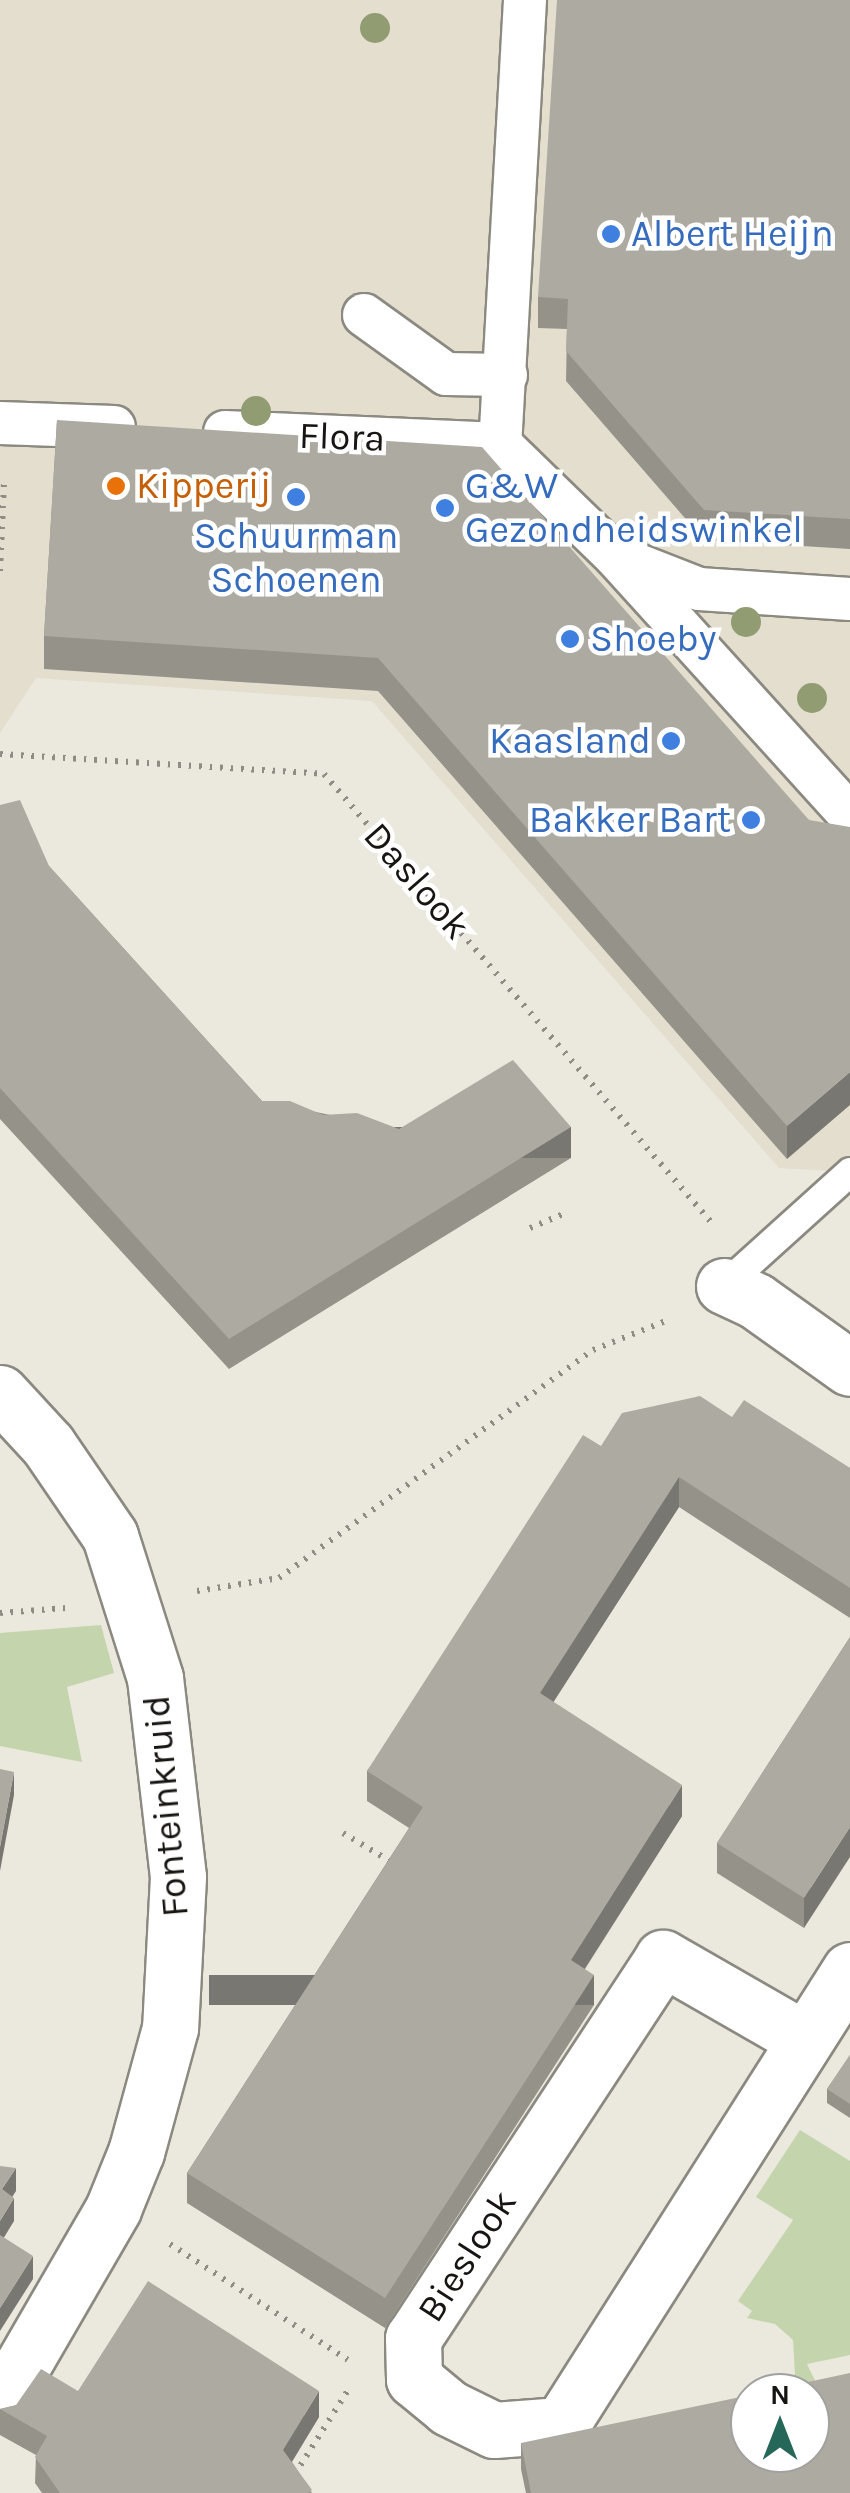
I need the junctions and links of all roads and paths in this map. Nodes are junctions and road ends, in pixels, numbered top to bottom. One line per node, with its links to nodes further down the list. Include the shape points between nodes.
1 (525, 0): 3 (street)
2 (364, 316): 3 (street, via 446,374)
3 (506, 375): 5 (street)
4 (2, 423): 5 (street, Flora); 7 (path)
5 (500, 444): 6 (street)
6 (615, 556): 8 (street, via 699,589); 10 (street)
7 (0, 571)
8 (850, 600)
9 (0, 754): 14 (path, Daslook, via 324,774 702,1207)
10 (850, 815)
11 (850, 1172): 14 (lane)
12 (565, 1213): 13 (path)
13 (530, 1228)
14 (721, 1261): 15 (street, via 756,1301); 17 (path, via 700,1307 593,1350 279,1578)
15 (850, 1368)
16 (0, 1393): 17 (street, Fonteinkruid, via 48,1445 94,1512)
17 (130, 1601): 22 (street, Fonteinkruid, via 155,1678 177,1832 178,1926 164,2062)
18 (343, 1832): 19 (path)
19 (402, 1868)
20 (850, 1970): 21 (street, Bieslook)
21 (804, 2039): 21 (street, Bieslook, via 561,2425 494,2430 450,2408 414,2379 414,2338 663,1958)
22 (113, 2210): 23 (street, Fonteinkruid); 24 (path, via 361,2369 294,2474)
23 (0, 2404)
24 (301, 2484)

